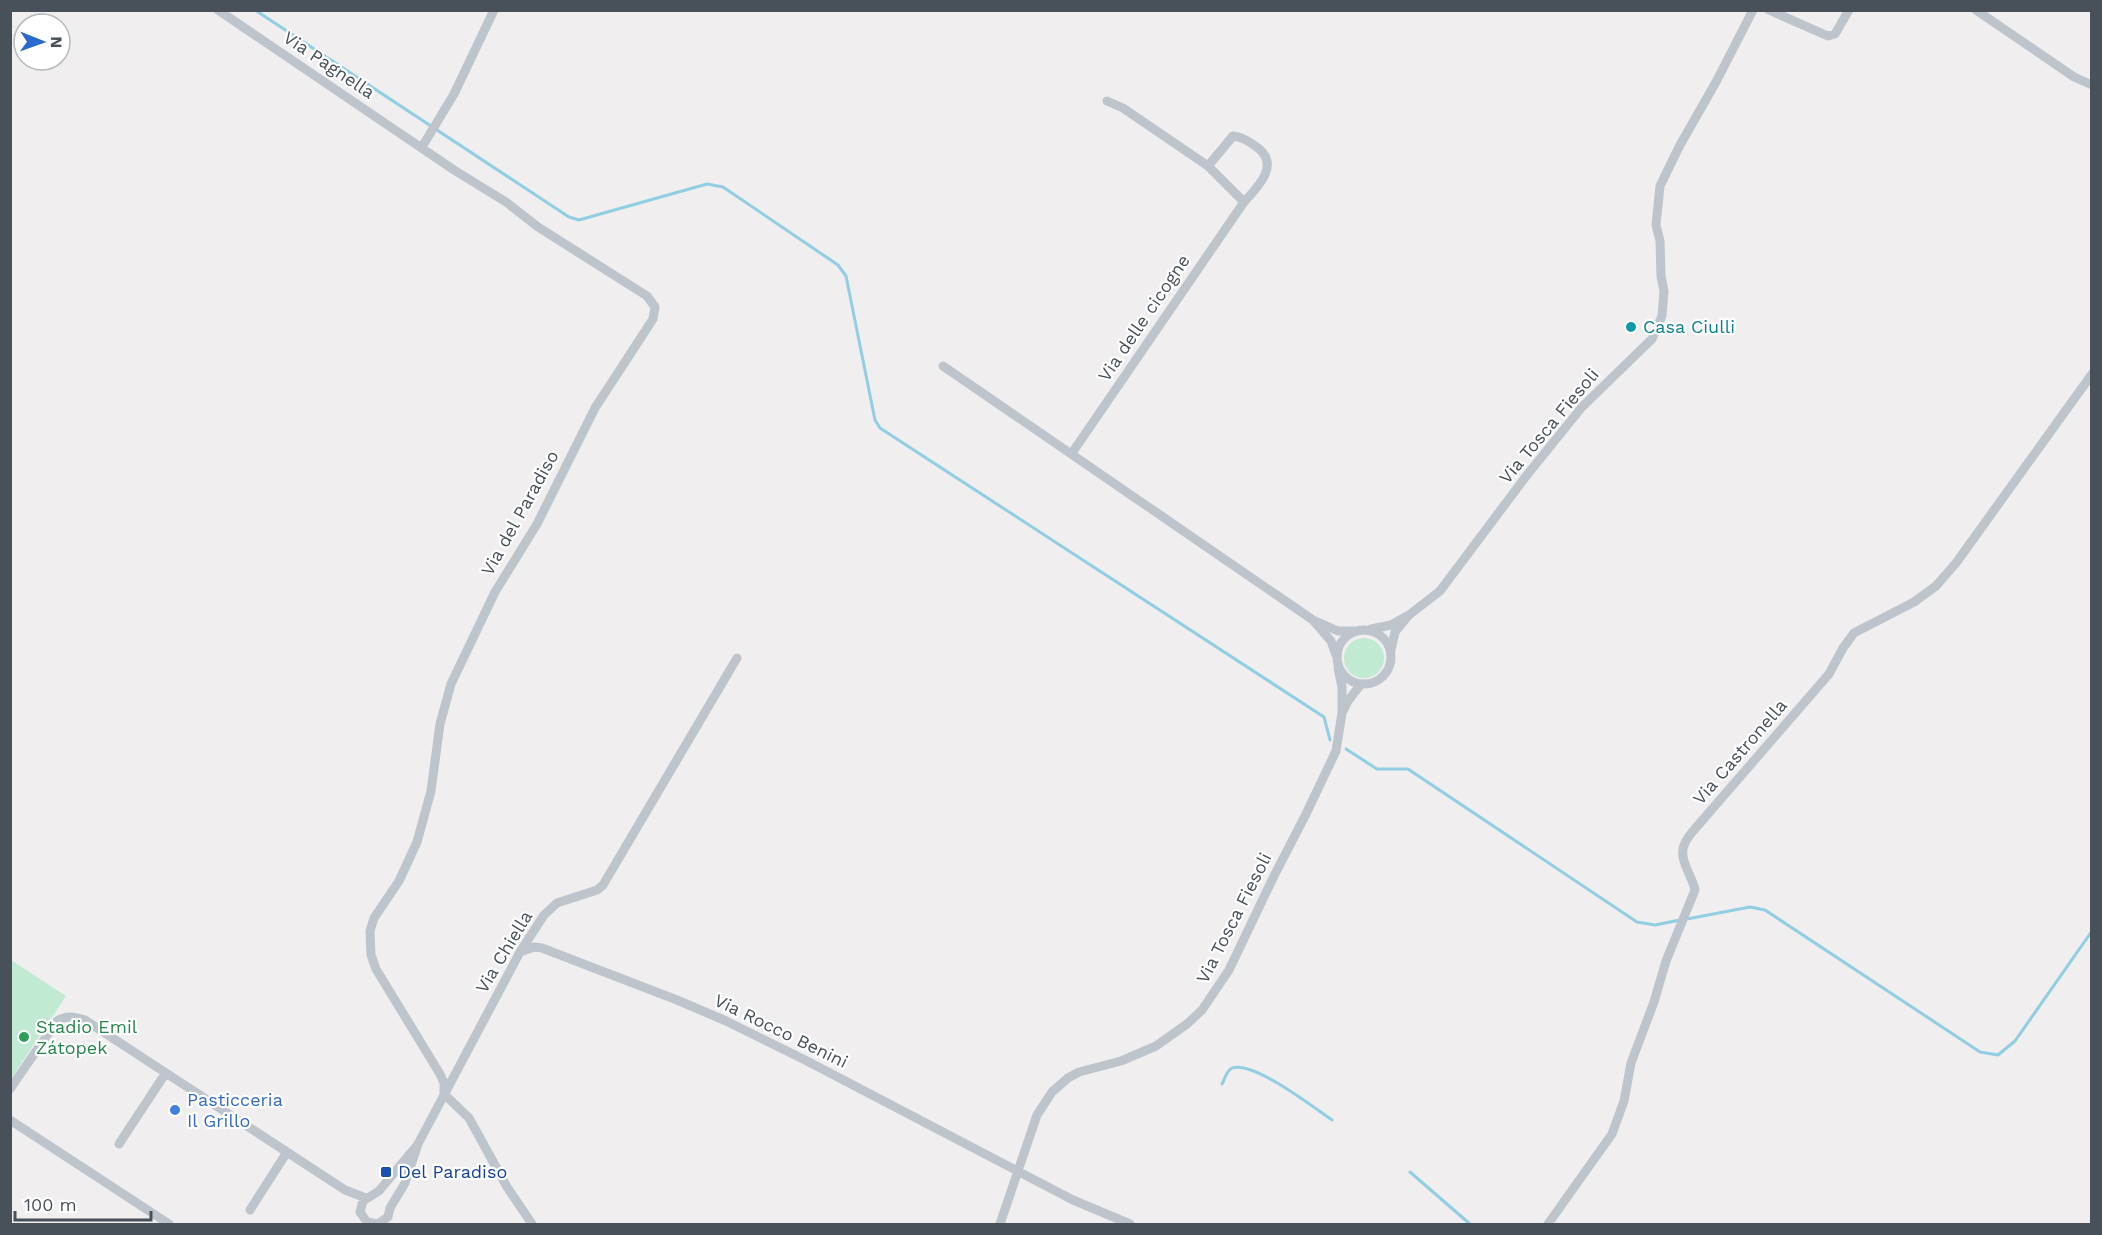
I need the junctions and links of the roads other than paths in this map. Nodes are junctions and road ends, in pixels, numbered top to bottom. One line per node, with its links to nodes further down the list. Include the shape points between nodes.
1 (218, 10): 9 (street, Via Pagnella)
2 (494, 10): 9 (street, via 464,74)
3 (1753, 10): 15 (street, Via Tosca Fiesoli, via 1660,186 1656,225 1664,291 1662,316 1652,339 1582,407 1440,591)
4 (1769, 10): 5 (street, via 1828,36 1835,34)
5 (1849, 10)
6 (1976, 10): 7 (street)
7 (2091, 86)
8 (1107, 101): 10 (street)
9 (422, 147): 28 (street, Via del Paradiso, via 647,296 655,313 595,408 537,524 495,592 451,684 421,831 370,931 376,969 440,1074)
10 (1208, 166): 11 (street); 11 (street, Via delle cicogne, via 1233,136 1241,137 1265,154 1267,170)
11 (1244, 202): 14 (street, Via delle cicogne)
12 (943, 366): 14 (street)
13 (2091, 374): 45 (street, Via Castronella, via 1956,563 1936,586 1914,602 1854,633 1829,674 1685,843 1683,860 1695,890 1631,1063 1624,1101 1612,1134)
14 (1072, 453): 16 (street)
15 (1409, 615): 17 (street, Via Tosca Fiesoli, via 1384,628); 19 (street, Via Tosca Fiesoli, via 1395,632)
16 (1314, 620): 18 (street, via 1338,631); 20 (street, via 1331,641)
17 (1369, 630): 18 (street, Via Tosca Fiesoli); 19 (street, via 1384,638)
18 (1354, 631): 20 (street, via 1343,638)
19 (1391, 651): 23 (street, Via Tosca Fiesoli, via 1391,662 1383,676 1370,684)
20 (1336, 657): 22 (street, Via Tosca Fiesoli)
21 (737, 658): 25 (street, Via Chiella, via 603,885 557,903 544,915)
22 (1338, 668): 23 (street, via 1348,679); 24 (street, Via Tosca Fiesoli)
23 (1361, 684): 24 (street, Via Tosca Fiesoli)
24 (1342, 713): 33 (street, Via Tosca Fiesoli, via 1336,751 1216,992 1187,1024 1156,1046 1121,1061 1079,1072 1059,1085 1037,1115)
25 (520, 952): 28 (street, Via Chiella); 33 (street, Via Rocco Benini, via 542,948 717,1017)
26 (165, 1074): 27 (street, via 85,1020 68,1016 53,1025); 30 (street); 32 (street)
27 (10, 1089)
28 (444, 1094): 31 (street); 42 (street, via 469,1118)
29 (10, 1120): 39 (street)
30 (119, 1144)
31 (418, 1144): 35 (street, via 383,1187); 37 (street, via 405,1183)
32 (287, 1152): 34 (street); 38 (street)
33 (1017, 1170): 43 (street, Via Tosca Fiesoli); 44 (street, Via Rocco Benini)
34 (346, 1191): 35 (street); 36 (street)
35 (369, 1197): 36 (street); 37 (street, via 383,1198)
36 (360, 1207): 40 (street)
37 (390, 1208): 41 (street)
38 (250, 1210)
39 (169, 1224)
40 (369, 1224): 41 (street)
41 (381, 1224)
42 (532, 1224)
43 (1000, 1224)
44 (1130, 1224)
45 (1548, 1224)

